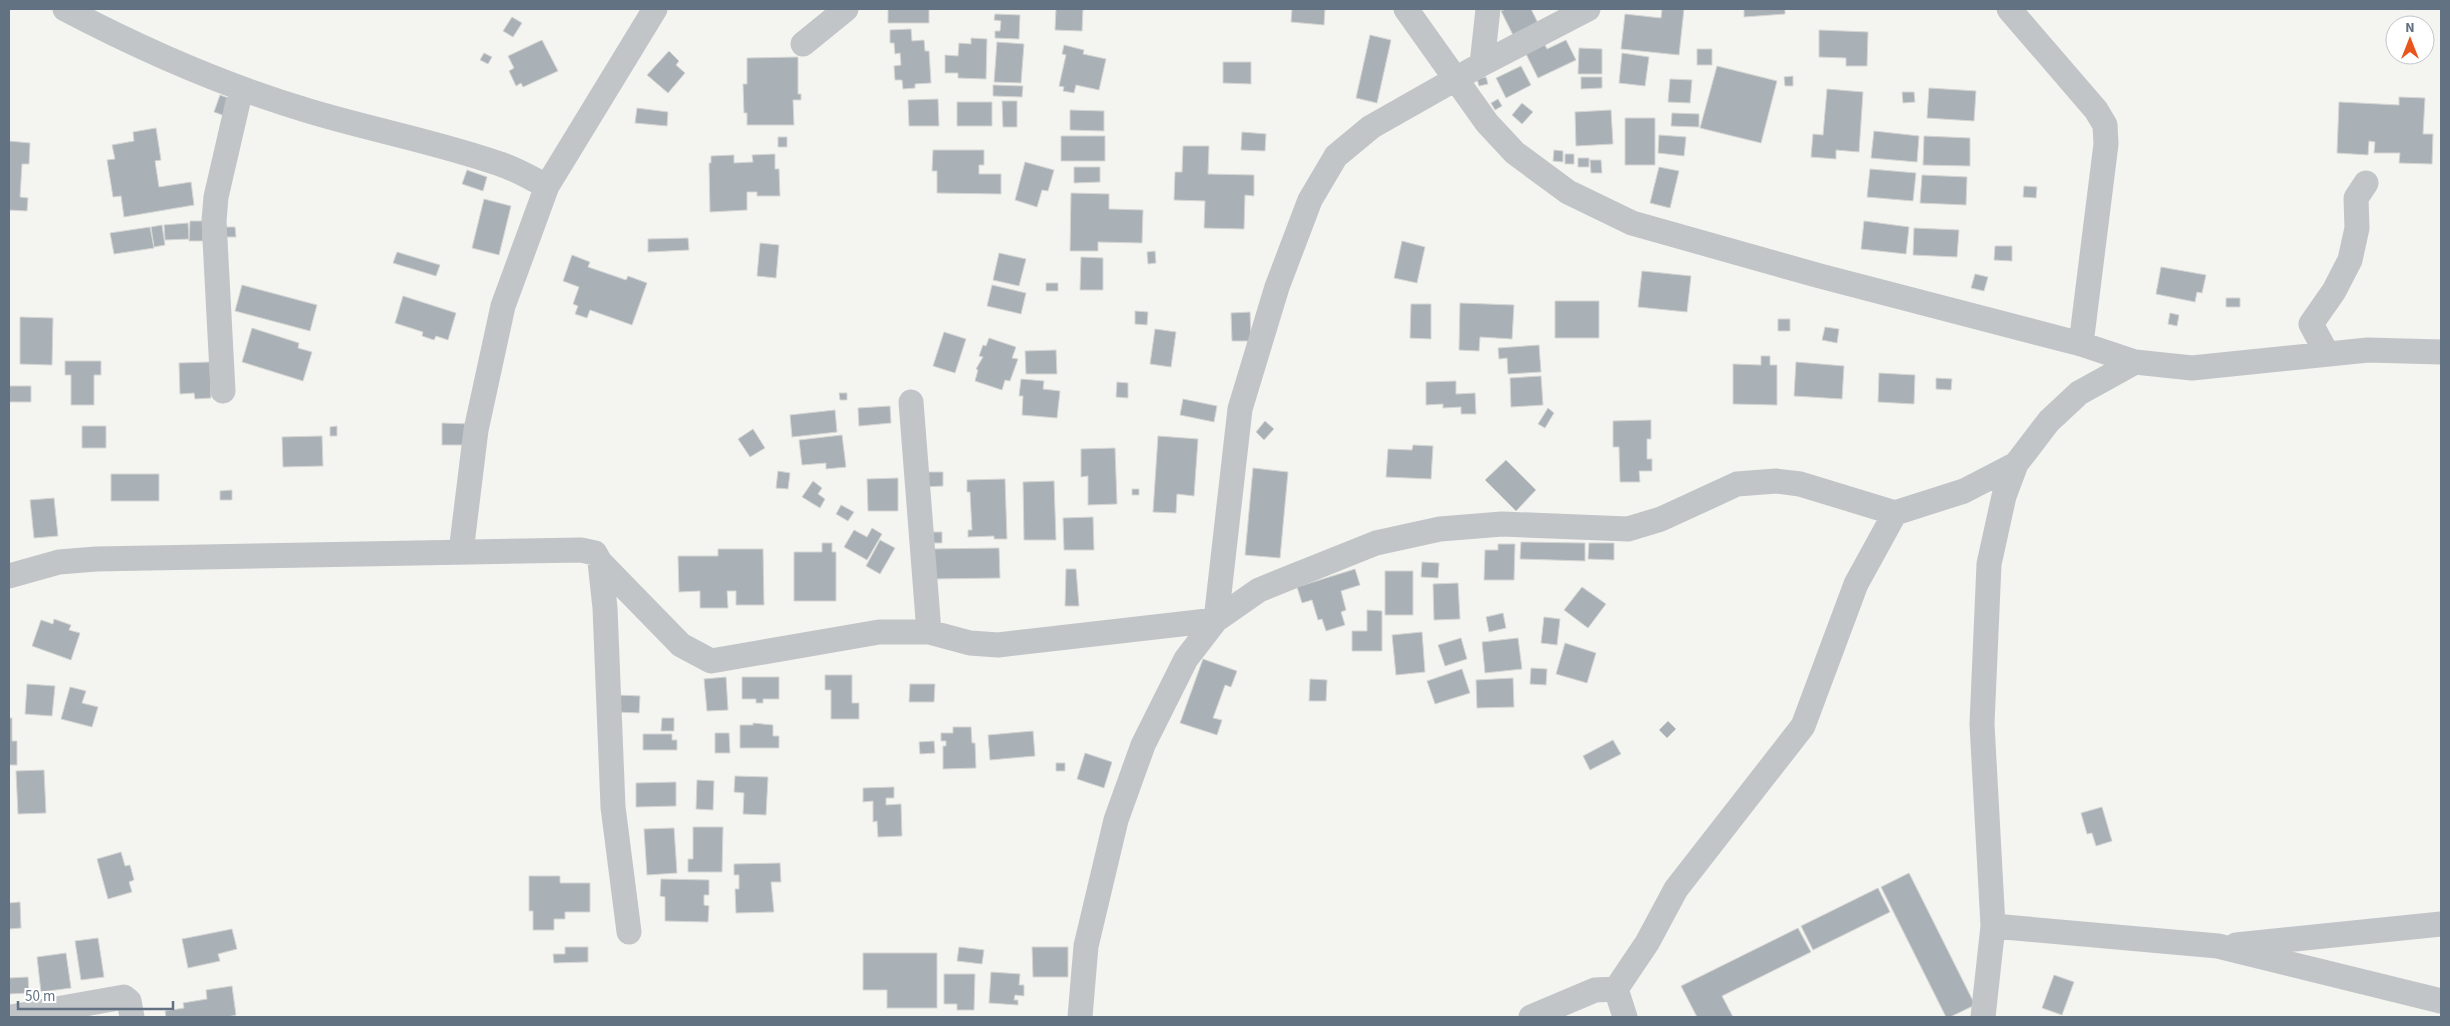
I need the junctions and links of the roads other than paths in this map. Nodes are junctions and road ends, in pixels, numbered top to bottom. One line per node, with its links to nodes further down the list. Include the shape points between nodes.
1 (65, 9): 11 (street, via 116,36)
2 (655, 9): 13 (street)
3 (846, 9): 8 (street)
4 (1406, 9): 10 (street)
5 (1488, 9): 9 (street)
6 (1588, 9): 9 (street)
7 (2009, 9): 14 (street, via 2096,110 2105,125 2106,144)
8 (803, 44)
9 (1482, 64): 10 (street)
10 (1455, 80): 14 (street, via 1487,123 1515,153 1568,192 1632,223 1829,279); 25 (street, via 1370,127 1336,156 1310,200 1277,287 1240,409)
11 (241, 89): 13 (street, via 311,112 418,138 502,164); 18 (street, via 216,197 214,221)
12 (2366, 183): 16 (street, via 2356,198 2357,228 2350,260 2311,324)
13 (547, 186): 22 (street, via 503,306 476,430)
14 (2081, 344): 17 (street)
15 (2441, 352): 16 (street, via 2368,350)
16 (2327, 354): 17 (street, via 2192,368)
17 (2135, 362): 20 (street, via 2079,393 2049,421)
18 (223, 391)
19 (911, 402): 26 (street)
20 (2016, 464): 21 (street, via 1964,491); 28 (street, via 2004,496 1989,573 1982,724)
21 (1895, 513): 25 (street, via 1800,484 1776,481 1737,484 1628,529 1502,524 1440,529 1376,542 1259,590); 31 (street, via 1856,584 1803,726 1676,889 1647,943)
22 (461, 552): 23 (street, via 581,550 595,553); 24 (street, via 96,559 59,562)
23 (600, 562): 26 (street, via 681,645 711,660 879,632); 29 (street, via 605,608 613,807)
24 (9, 576)
25 (1216, 620): 26 (street, via 998,645 970,643); 35 (street, via 1186,659 1143,745 1116,820 1086,946)
26 (929, 632)
27 (2441, 924): 30 (street)
28 (1992, 926): 30 (street); 38 (street)
29 (629, 932)
30 (2218, 946): 32 (street)
31 (1616, 988): 36 (street, via 1595,990); 37 (street)
32 (2441, 1001)
33 (11, 1017): 34 (street, via 124,997 129,1001)
34 (132, 1017)
35 (1080, 1017)
36 (1531, 1017)
37 (1625, 1017)
38 (1983, 1017)

